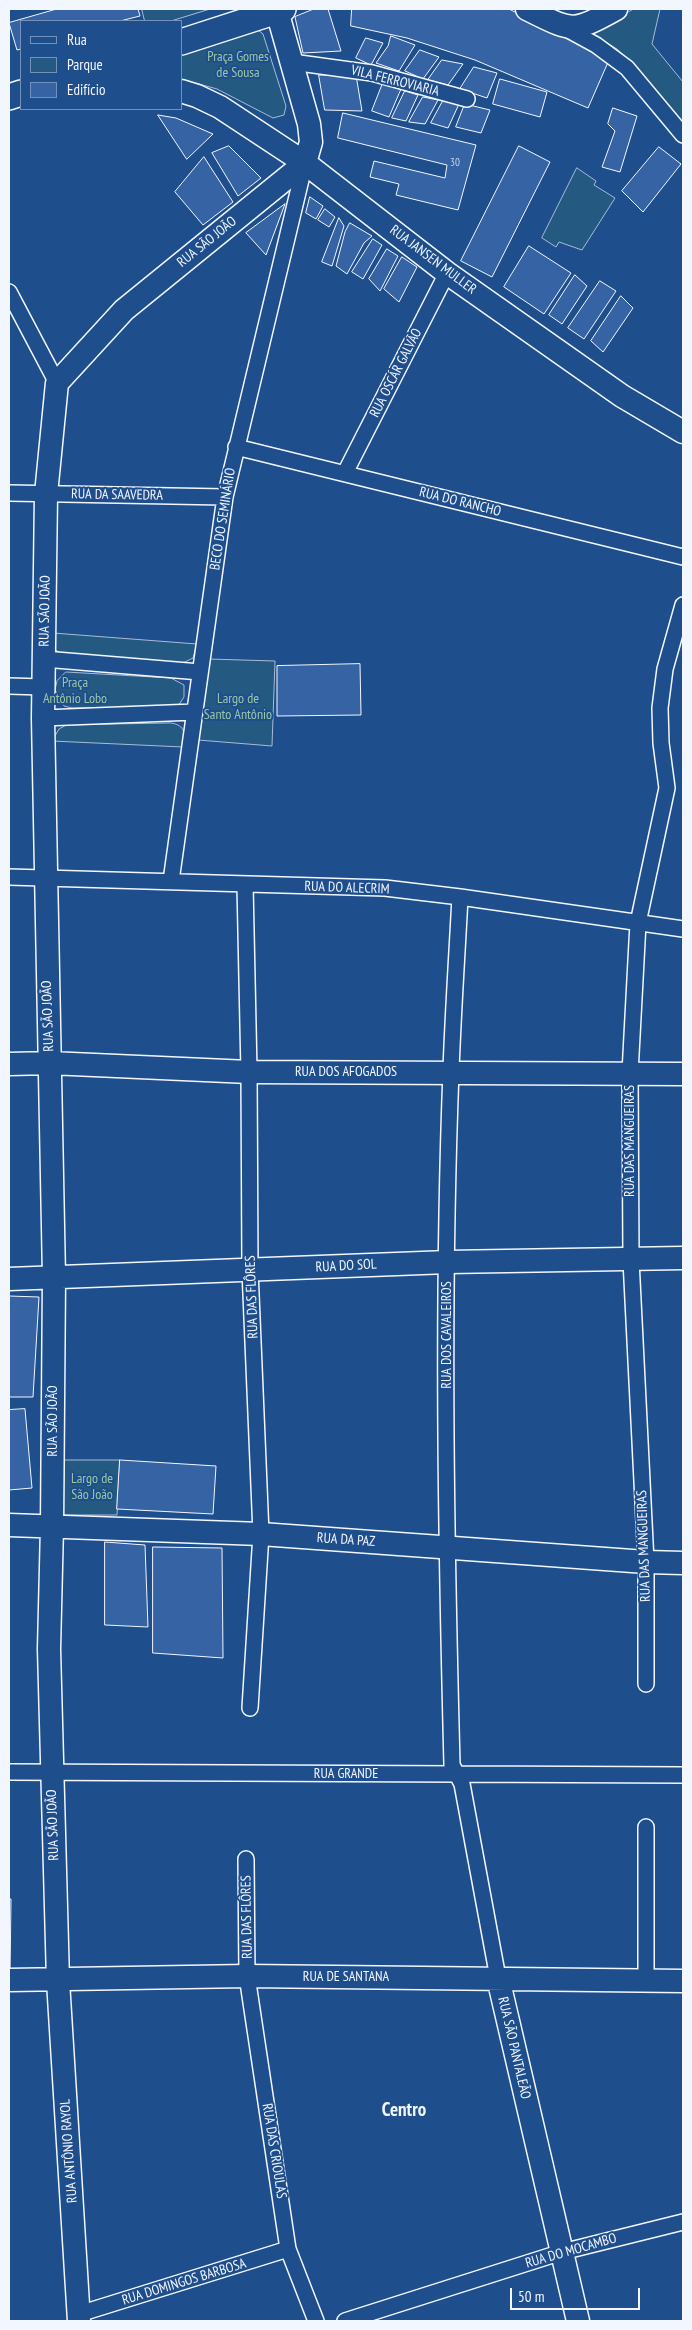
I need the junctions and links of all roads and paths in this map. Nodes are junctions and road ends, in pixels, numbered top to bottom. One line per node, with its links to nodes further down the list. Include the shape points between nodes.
1 (527, 9): 4 (street)
2 (616, 9): 4 (street, via 585,26)
3 (280, 10): 5 (main road); 6 (street)
4 (563, 27): 9 (street, via 627,68)
5 (182, 42)
6 (292, 62): 8 (street, VILA FERROVIARIA, via 372,72); 10 (street, via 310,134)
7 (182, 91): 10 (street, RUA JANSEN MULLER, via 220,108)
8 (468, 99)
9 (683, 135)
10 (305, 163): 11 (street, RUA JANSEN MULLER); 13 (street, RUA SÃO JOÃO, via 124,310); 15 (street, BECO DO SEMINÁRIO)
11 (447, 273): 14 (street, RUA JANSEN MULLER, via 622,396); 16 (street, RUA OSCÁR GALVÃO)
12 (9, 292): 13 (street)
13 (57, 382): 18 (street, RUA SÃO JOÃO)
14 (683, 432)
15 (236, 447): 16 (street, RUA DO RANCHO); 19 (street, BECO DO SEMINÁRIO)
16 (345, 473): 20 (street, RUA DO RANCHO)
17 (9, 493): 18 (street, RUA DA SAAVEDRA)
18 (46, 494): 19 (street, RUA DA SAAVEDRA); 22 (street, RUA SÃO JOÃO)
19 (225, 497): 23 (street, BECO DO SEMINÁRIO)
20 (683, 557)
21 (683, 604): 33 (street, RUA DAS MANGUEIRAS, via 665,669 660,708 667,788)
22 (44, 659): 23 (street); 25 (street, RUA SÃO JOÃO)
23 (200, 672): 26 (street, BECO DO SEMINÁRIO)
24 (9, 686): 25 (street)
25 (43, 687): 27 (street, RUA SÃO JOÃO)
26 (194, 712): 27 (street); 30 (street, BECO DO SEMINÁRIO)
27 (43, 718): 29 (street, RUA SÃO JOÃO)
28 (9, 877): 29 (street, RUA DO ALECRIM)
29 (44, 878): 30 (street, RUA DO ALECRIM); 35 (street, RUA SÃO JOÃO)
30 (171, 881): 31 (street, RUA DO ALECRIM)
31 (245, 885): 32 (street, RUA DO ALECRIM, via 385,888); 37 (street, RUA DAS FLÔRES)
32 (460, 897): 33 (street, RUA DO ALECRIM); 38 (street, RUA DOS CAVALEIROS)
33 (638, 924): 34 (street, RUA DO ALECRIM); 39 (street, RUA DAS MANGUEIRAS)
34 (683, 929)
35 (50, 1063): 36 (street, RUA DOS AFOGADOS); 37 (street, RUA DOS AFOGADOS); 46 (street, RUA SÃO JOÃO)
36 (9, 1064)
37 (249, 1072): 38 (street, RUA DOS AFOGADOS); 44 (street, RUA DAS FLÔRES)
38 (451, 1072): 39 (street, RUA DOS AFOGADOS); 43 (street, RUA DOS CAVALEIROS)
39 (630, 1073): 40 (street, RUA DOS AFOGADOS); 42 (street, RUA DAS MANGUEIRAS)
40 (683, 1074)
41 (683, 1258): 42 (street, RUA DO SOL)
42 (631, 1260): 43 (street, RUA DO SOL); 51 (street, RUA DAS MANGUEIRAS)
43 (448, 1262): 44 (street, RUA DO SOL); 50 (street, RUA DOS CAVALEIROS)
44 (250, 1270): 46 (street, RUA DO SOL); 49 (street, RUA DAS FLÔRES)
45 (9, 1278): 46 (street, RUA DO SOL)
46 (54, 1278): 48 (street, RUA SÃO JOÃO)
47 (9, 1525): 48 (street, RUA DA PAZ)
48 (52, 1526): 49 (street, RUA DA PAZ); 56 (street, RUA SÃO JOÃO, via 48,1649)
49 (261, 1534): 50 (street, RUA DA PAZ); 54 (street, RUA DAS FLÔRES)
50 (447, 1547): 51 (street, RUA DA PAZ); 57 (street, RUA DOS CAVALEIROS, via 452,1764)
51 (646, 1562): 52 (street, RUA DA PAZ); 53 (street, RUA DAS MANGUEIRAS)
52 (683, 1563)
53 (646, 1684)
54 (250, 1708)
55 (9, 1772): 56 (street, RUA GRANDE)
56 (51, 1772): 57 (street, RUA GRANDE); 64 (street, RUA SÃO JOÃO)
57 (457, 1773): 58 (street, RUA GRANDE); 62 (street, RUA SÃO PANTALEÃO, via 462,1784)
58 (683, 1775)
59 (646, 1827): 66 (street)
60 (246, 1859): 61 (street, RUA DAS FLÔRES)
61 (247, 1976): 62 (street, RUA DE SANTANA); 64 (street, RUA DE SANTANA); 68 (street, RUA DAS CRIOULAS)
62 (498, 1978): 66 (street, RUA DE SANTANA); 69 (street, RUA SÃO PANTALEÃO)
63 (9, 1980): 64 (street, RUA DE SANTANA)
64 (58, 1981): 70 (street, RUA ANTÔNIO RAYOL)
65 (683, 1981): 66 (street, RUA DE SANTANA)
66 (646, 1982)
67 (683, 2222): 69 (street, RUA DO MOCAMBO)
68 (288, 2249): 70 (street, RUA DOMINGOS BARBOSA); 71 (street, RUA DAS CRIOULAS)
69 (562, 2252): 72 (street, RUA DO MOCAMBO); 73 (street, RUA SÃO PANTALEÃO)
70 (79, 2318)
71 (316, 2321)
72 (345, 2321)
73 (578, 2321)

